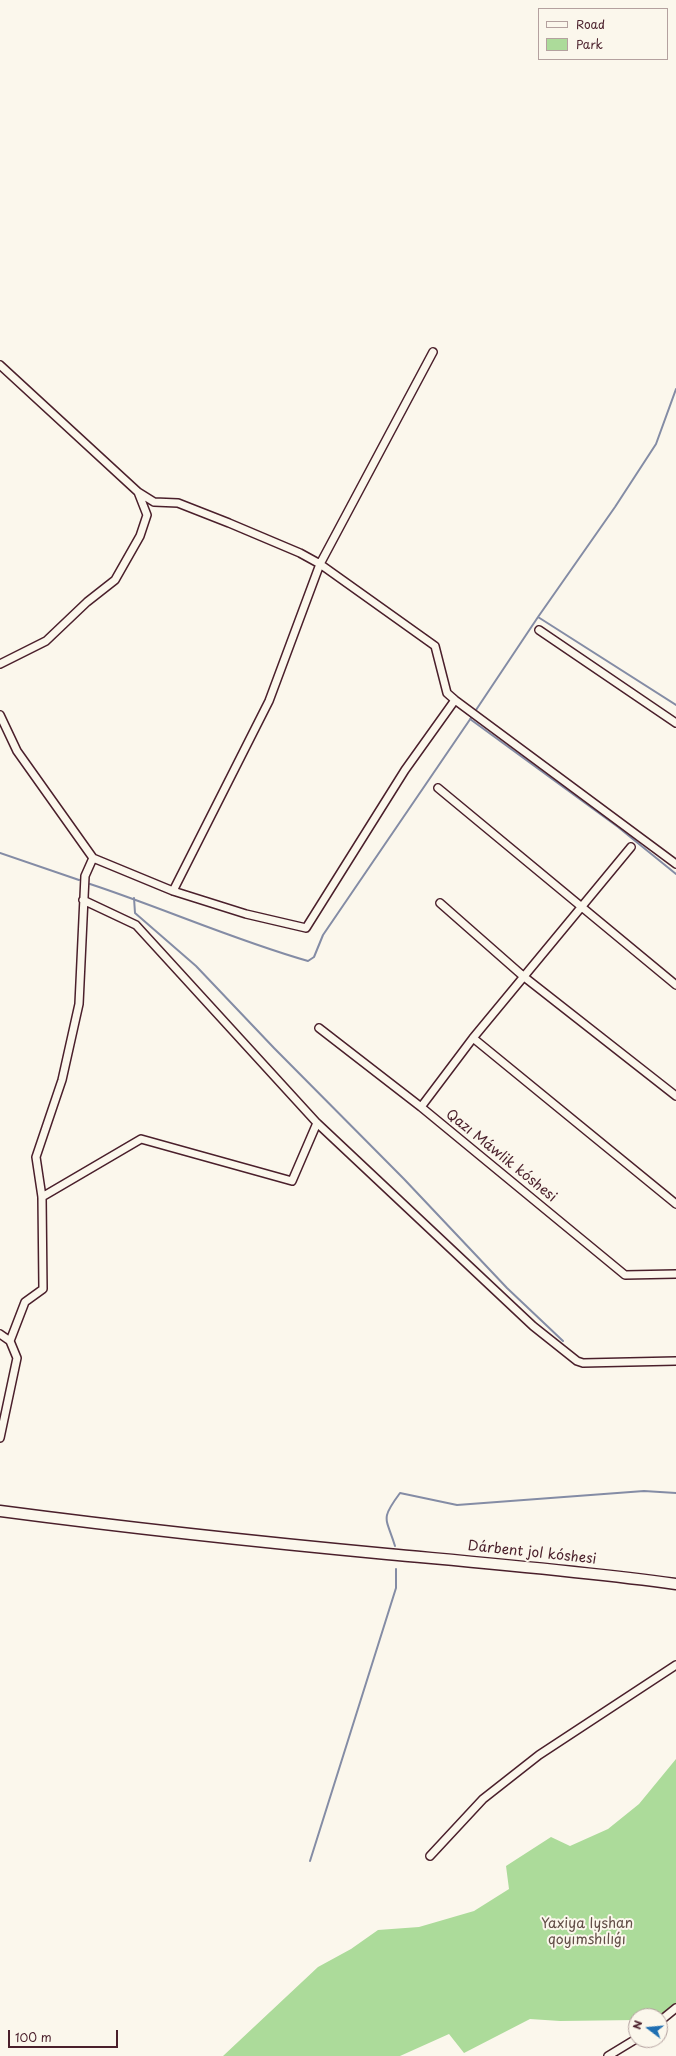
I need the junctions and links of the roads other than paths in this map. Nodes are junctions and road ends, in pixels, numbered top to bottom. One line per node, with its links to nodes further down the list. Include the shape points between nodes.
1 (433, 352): 4 (street)
2 (0, 365): 3 (street)
3 (138, 492): 4 (street, via 154,502 178,503 222,520); 6 (street, via 147,515 140,536 115,580 87,602 46,641)
4 (320, 564): 7 (street, via 435,646 447,693); 14 (street, via 269,701)
5 (539, 630): 9 (street)
6 (0, 664)
7 (455, 700): 13 (street); 14 (street, via 405,770 306,928 246,914)
8 (0, 715): 12 (street, via 16,751)
9 (676, 723)
10 (438, 788): 17 (street)
11 (631, 847): 17 (street)
12 (93, 858): 14 (street); 15 (street, via 85,876)
13 (676, 864)
14 (173, 890)
15 (83, 900): 24 (street, via 136,925); 25 (street, via 79,1004 62,1080 36,1157)
16 (440, 904): 18 (street)
17 (580, 906): 18 (street); 19 (street)
18 (523, 976): 21 (street); 22 (street)
19 (676, 985)
20 (319, 1028): 23 (street, Qazı Máwlik kóshesi)
21 (472, 1038): 23 (street); 26 (street)
22 (676, 1096)
23 (421, 1107): 27 (street, Qazı Máwlik kóshesi, via 625,1275)
24 (318, 1123): 25 (street, via 292,1181 141,1139); 30 (street, via 533,1326 577,1361)
25 (42, 1197): 29 (street, via 43,1289 25,1302)
26 (676, 1204)
27 (676, 1274)
28 (0, 1334): 29 (street)
29 (10, 1341): 31 (street, via 17,1358)
30 (676, 1361)
31 (0, 1438)
32 (0, 1511): 33 (main road, Dárbent jol kóshesi, via 386,1554 576,1571)
33 (676, 1584)
34 (676, 1665): 35 (street, via 538,1755 483,1799)
35 (430, 1856)
36 (676, 2008): 37 (street)
37 (668, 2014)
38 (628, 2045): 39 (street)
39 (608, 2056)

